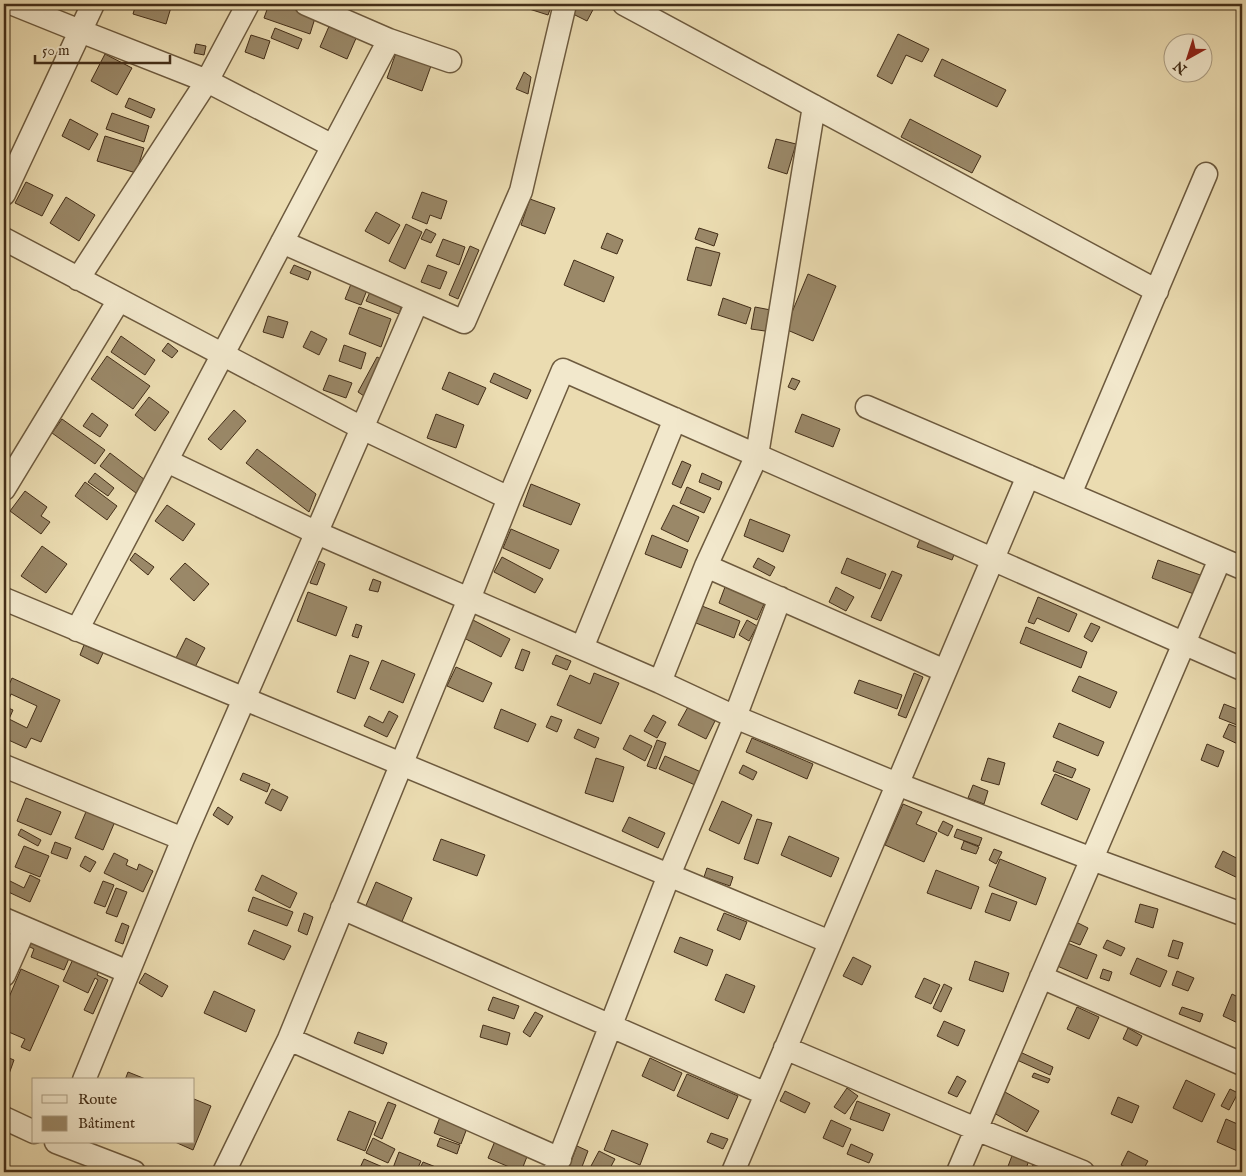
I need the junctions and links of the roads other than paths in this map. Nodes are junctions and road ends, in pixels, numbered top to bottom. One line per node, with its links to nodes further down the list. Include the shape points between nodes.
1 (13, 4): 7 (street)
2 (93, 4): 7 (street)
3 (248, 4): 10 (street)
4 (306, 4): 8 (street)
5 (565, 4): 20 (street, via 521,191 464,322)
6 (624, 4): 11 (street)
7 (80, 31): 10 (street); 14 (street)
8 (389, 40): 9 (street); 12 (street)
9 (450, 61)
10 (208, 81): 12 (street); 17 (street)
11 (814, 106): 18 (street); 25 (street)
12 (333, 146): 16 (street)
13 (1206, 174): 18 (street)
14 (4, 194)
15 (4, 239): 17 (street)
16 (282, 242): 20 (street); 21 (street)
17 (78, 279): 19 (street)
18 (1157, 291): 29 (street)
19 (119, 300): 21 (street); 28 (street)
20 (417, 302): 24 (street)
21 (223, 354): 24 (street); 26 (street)
22 (867, 407): 27 (street)
23 (675, 419): 25 (street); 30 (street, via 563,370); 41 (street)
24 (362, 428): 30 (street); 31 (street)
25 (757, 455): 32 (street); 34 (street)
26 (167, 461): 31 (street); 39 (street)
27 (1028, 476): 29 (street); 32 (street)
28 (4, 489)
29 (1070, 494): 33 (street)
30 (509, 498): 38 (street)
31 (317, 533): 38 (street); 45 (street)
32 (992, 559): 40 (street); 43 (street)
33 (1220, 559): 35 (street); 40 (street)
34 (706, 566): 36 (street); 44 (street)
35 (1242, 568)
36 (780, 598): 43 (street); 46 (street)
37 (4, 599): 39 (street)
38 (469, 600): 41 (street); 47 (street)
39 (77, 630): 45 (street)
40 (1184, 644): 42 (street); 51 (street)
41 (582, 648): 44 (street)
42 (1242, 669)
43 (945, 671): 49 (street)
44 (660, 682): 46 (street)
45 (244, 699): 47 (street); 50 (street)
46 (735, 717): 49 (street); 52 (street)
47 (401, 764): 52 (street); 53 (street)
48 (4, 766): 50 (street)
49 (897, 784): 51 (street); 57 (street)
50 (184, 839): 58 (street)
51 (1092, 859): 54 (street); 60 (street)
52 (669, 875): 57 (street); 61 (street)
53 (342, 908): 61 (street); 62 (street)
54 (1242, 914)
55 (4, 919): 56 (street)
56 (25, 928): 58 (street); 59 (street)
57 (830, 942): 63 (street)
58 (128, 972): 65 (street)
59 (4, 975)
60 (1041, 977): 64 (street); 68 (street)
61 (610, 1026): 66 (street); 71 (street)
62 (289, 1039): 71 (street); 73 (street)
63 (785, 1048): 66 (street); 68 (street)
64 (1242, 1064)
65 (85, 1078)
66 (766, 1094): 74 (street)
67 (4, 1118): 69 (street)
68 (976, 1129): 75 (street); 76 (street)
69 (32, 1131)
70 (63, 1144): 72 (street)
71 (557, 1166)
72 (134, 1172)
73 (224, 1172)
74 (733, 1172)
75 (958, 1172)
76 (1083, 1172)

